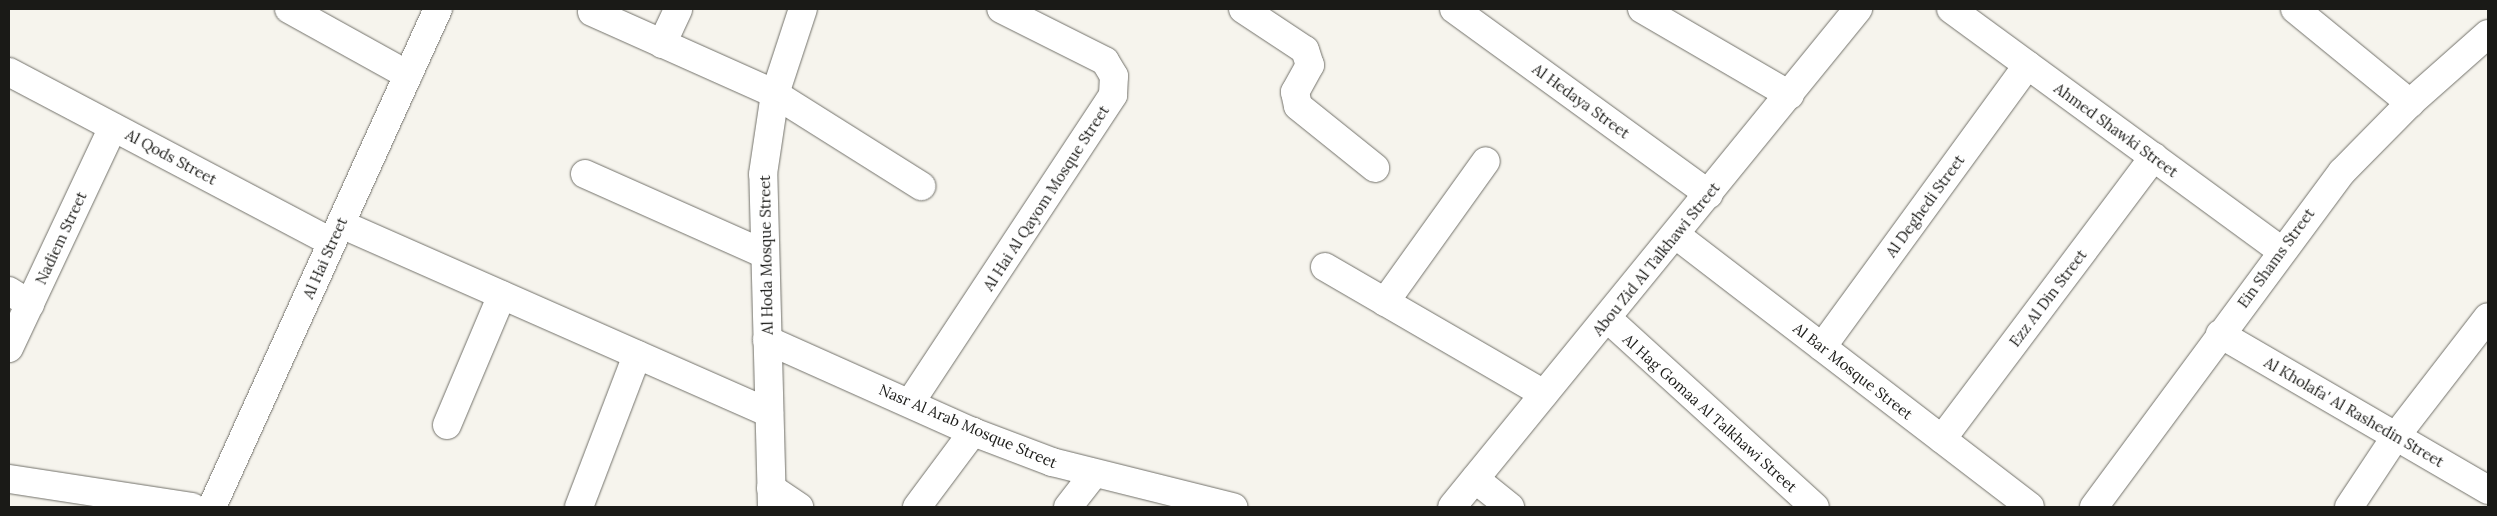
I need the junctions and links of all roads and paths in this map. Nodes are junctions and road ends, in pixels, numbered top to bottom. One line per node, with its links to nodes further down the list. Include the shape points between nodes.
1 (289, 9): 17 (street)
2 (438, 9): 17 (street, Al Hai Street)
3 (678, 9): 14 (street)
4 (803, 9): 18 (street, Al Hoda Mosque Street)
5 (1001, 9): 44 (street, Al Hai Al Qayom Mosque Street, via 1104,61 1114,76 1113,94)
6 (1243, 9): 24 (street, via 1305,50 1310,65 1295,92 1298,106)
7 (1454, 9): 27 (street, Al Hedaya Street)
8 (1642, 9): 19 (street)
9 (1858, 9): 19 (street, Abou Zid Al Talkhawi Street)
10 (1951, 9): 15 (street, Ahmed Shawki Street)
11 (2295, 9): 20 (street)
12 (592, 12): 14 (street)
13 (2488, 34): 20 (street, Ein Shams Street)
14 (662, 44): 18 (street)
15 (2028, 65): 22 (street, Ahmed Shawki Street); 40 (street, Al Deghedi Street)
16 (9, 72): 21 (street, Al Qods Street)
17 (408, 75): 28 (street, Al Hai Street)
18 (775, 94): 26 (street); 31 (street, Al Hoda Mosque Street, via 763,174)
19 (1790, 94): 27 (street, Abou Zid Al Talkhawi Street)
20 (2410, 103): 30 (street, Ein Shams Street, via 2342,172)
21 (113, 127): 28 (street, Al Qods Street); 34 (street, Nadiem Street)
22 (2154, 157): 30 (street, Ahmed Shawki Street); 49 (street, Ezz Al Din Street)
23 (1486, 161): 35 (street)
24 (1375, 168)
25 (585, 174): 31 (street)
26 (921, 186)
27 (1709, 194): 29 (street, Abou Zid Al Talkhawi Street)
28 (336, 233): 33 (street, Al Qods Street); 57 (street, Al Hai Street)
29 (1676, 235): 37 (street, Abou Zid Al Talkhawi Street); 40 (street, Al Bar Mosque Street)
30 (2282, 251): 38 (street, Ein Shams Street)
31 (766, 254): 39 (street, Al Hoda Mosque Street)
32 (1325, 267): 35 (street)
33 (502, 295): 42 (street, Al Qods Street); 46 (street)
34 (19, 298): 41 (street, Nadiem Street)
35 (1385, 302): 43 (street)
36 (2488, 317): 48 (street)
37 (1607, 318): 43 (street, Abou Zid Al Talkhawi Street); 65 (street, Al Hag Gomaa Al Talkhawi Street)
38 (2220, 334): 48 (street, Al Kholafa' Al Rashedin Street); 67 (street, Ein Shams Street)
39 (767, 340): 44 (street, Nasr Al Arab Mosque Street); 45 (street, Al Hoda Mosque Street)
40 (1822, 347): 49 (street, Al Bar Mosque Street)
41 (9, 348)
42 (637, 355): 45 (street, Al Qods Street); 58 (street)
43 (1544, 394): 52 (street, Abou Zid Al Talkhawi Street)
44 (910, 403): 47 (street, Nasr Al Arab Mosque Street)
45 (769, 413): 54 (street, Al Hoda Mosque Street)
46 (447, 425)
47 (974, 432): 50 (street, Nasr Al Arab Mosque Street); 60 (street)
48 (2396, 436): 53 (street, Al Kholafa' Al Rashedin Street); 68 (street)
49 (1942, 439): 66 (street, Al Bar Mosque Street)
50 (1093, 475): 55 (street, Nasr Al Arab Mosque Street); 61 (street)
51 (9, 478): 56 (street)
52 (1474, 479): 63 (street, Abou Zid Al Talkhawi Street); 64 (street)
53 (2488, 490)
54 (772, 498): 59 (street)
55 (1181, 501): 62 (street, Nasr Al Arab Mosque Street)
56 (192, 507)
57 (212, 507)
58 (579, 507)
59 (799, 507)
60 (917, 507)
61 (1068, 507)
62 (1233, 507)
63 (1452, 507)
64 (1510, 507)
65 (1814, 507)
66 (2030, 507)
67 (2094, 507)
68 (2349, 507)

